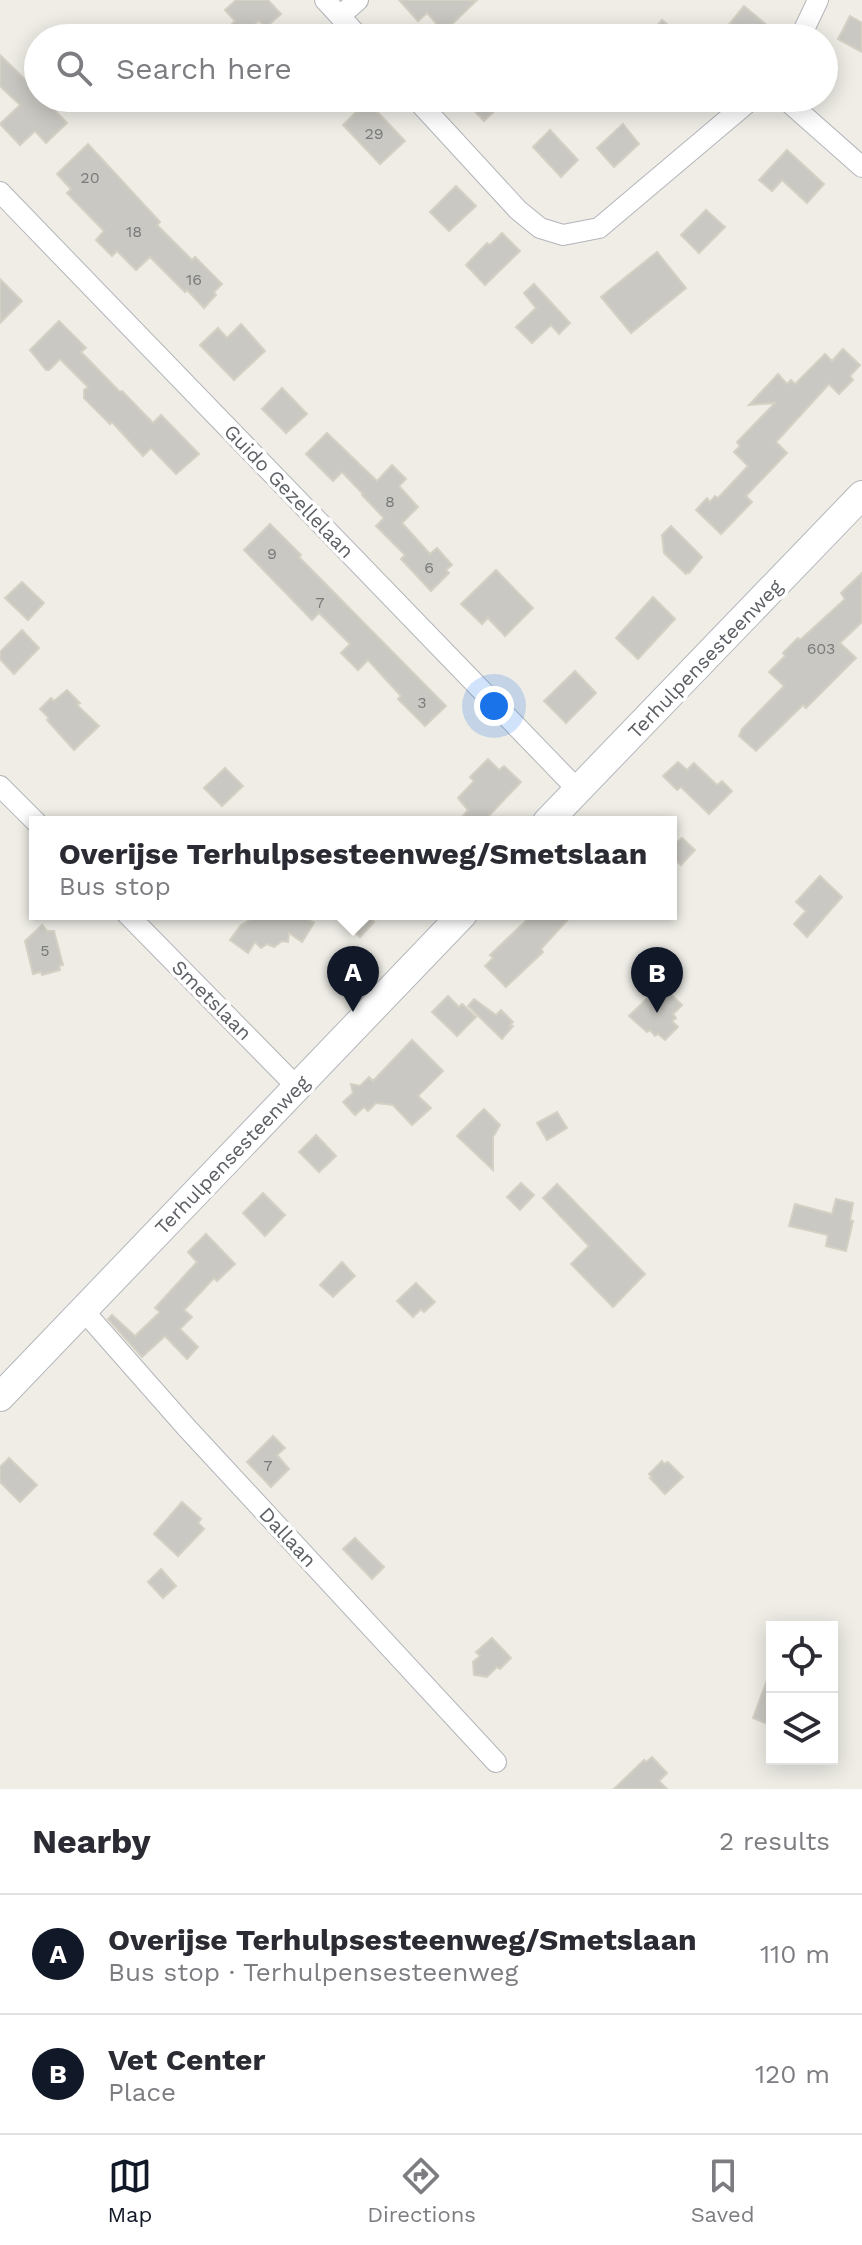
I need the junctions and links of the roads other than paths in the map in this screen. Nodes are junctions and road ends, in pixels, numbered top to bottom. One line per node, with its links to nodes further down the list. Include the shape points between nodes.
1 (325, 0): 4 (street)
2 (358, 0): 4 (street)
3 (818, 0): 6 (street)
4 (340, 16): 5 (street)
5 (347, 24)
6 (807, 24)
7 (428, 112): 8 (street, via 518,210 540,228 563,235 599,228)
8 (736, 112)
9 (800, 112): 10 (street)
10 (862, 167)
11 (0, 192): 14 (street, Guido Gezellelaan)
12 (862, 495): 14 (main road, Terhulpensesteenweg)
13 (0, 786): 15 (street)
14 (577, 789): 16 (main road, Terhulpensesteenweg)
15 (30, 816)
16 (552, 816)
17 (133, 920): 19 (street, Smetslaan)
18 (457, 920): 19 (main road, Terhulpensesteenweg)
19 (297, 1087): 20 (main road, Terhulpensesteenweg)
20 (83, 1310): 21 (main road, Terhulpensesteenweg); 22 (street, Dallaan)
21 (0, 1397)
22 (496, 1762)

